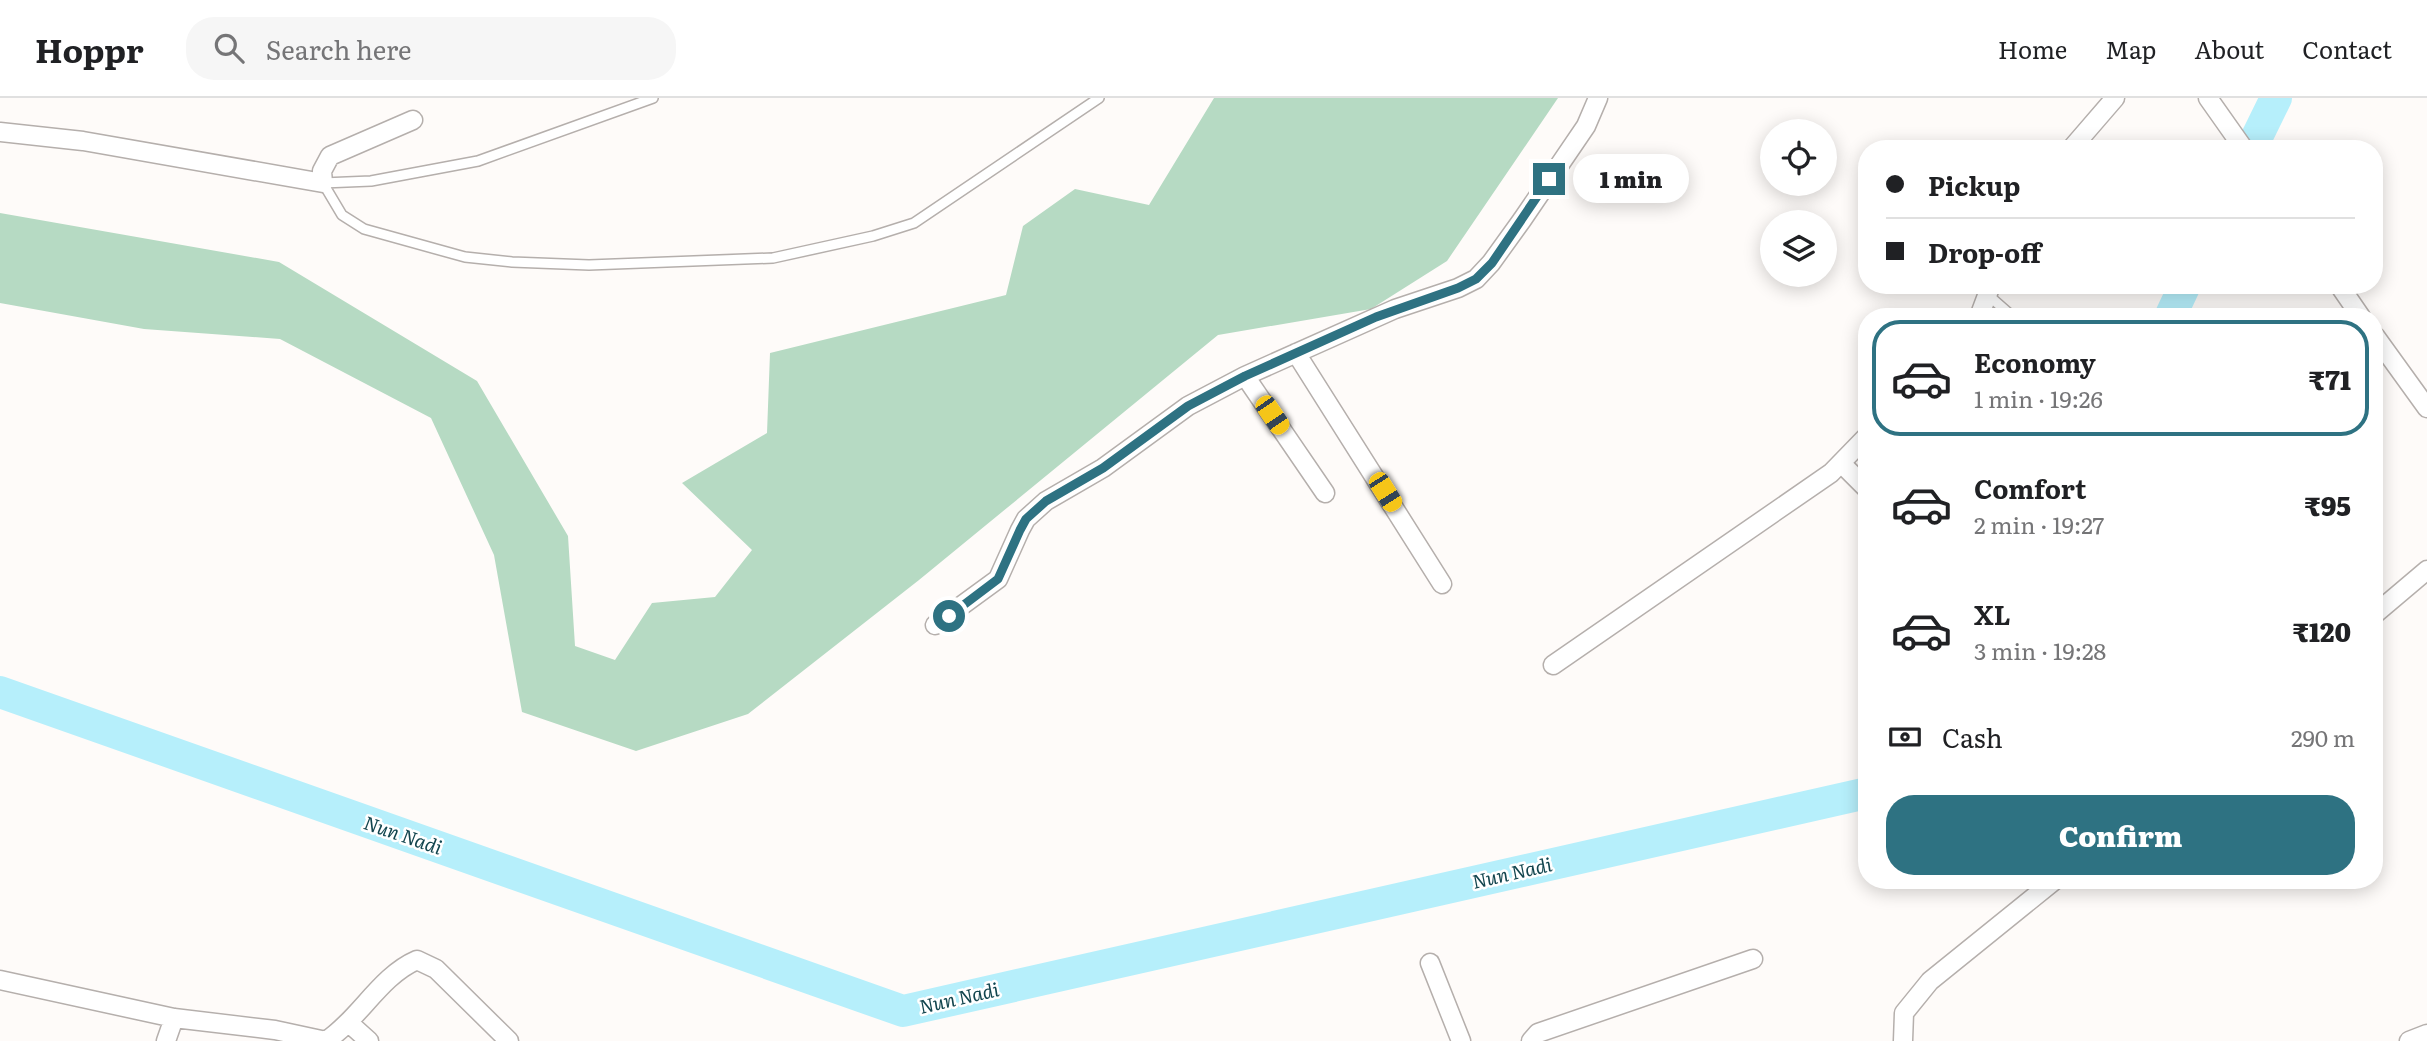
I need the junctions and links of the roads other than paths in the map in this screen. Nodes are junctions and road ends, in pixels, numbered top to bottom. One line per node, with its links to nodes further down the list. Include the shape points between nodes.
1 (653, 98): 10 (lane, via 478,161 371,181)
2 (1100, 98): 10 (lane, via 914,223 773,258 589,265 465,257 364,229 342,215)
3 (1598, 98): 14 (street, via 1586,125 1492,263 1476,279)
4 (2115, 98): 8 (street)
5 (2208, 98): 9 (street)
6 (413, 120): 10 (street, via 330,156 322,171)
7 (0, 132): 10 (street, via 95,143)
8 (2079, 140)
9 (2238, 140)
10 (323, 183)
11 (1993, 294): 12 (lane)
12 (2005, 308)
13 (2383, 347): 16 (street)
14 (1296, 353): 15 (street); 22 (street)
15 (1245, 376): 20 (street); 24 (street, via 1188,406 1103,468 1046,501 1026,519 998,579)
16 (2427, 408)
17 (1858, 445): 18 (street)
18 (1841, 463): 19 (street); 25 (street)
19 (1858, 480)
20 (1325, 494)
21 (2427, 570): 23 (street)
22 (1442, 584)
23 (2383, 607)
24 (935, 625)
25 (1553, 665)
26 (2044, 889): 38 (street, via 1930,981 1904,1013)
27 (1753, 960): 37 (street, via 1538,1033)
28 (1430, 963): 36 (street)
29 (0, 980): 30 (street)
30 (174, 1018): 31 (street, via 327,1041); 33 (street)
31 (349, 1023): 34 (street); 35 (street, via 401,967 417,960 436,969)
32 (2427, 1034): 39 (street)
33 (166, 1041)
34 (369, 1041)
35 (509, 1041)
36 (1461, 1041)
37 (1531, 1041)
38 (1903, 1041)
39 (2409, 1041)

